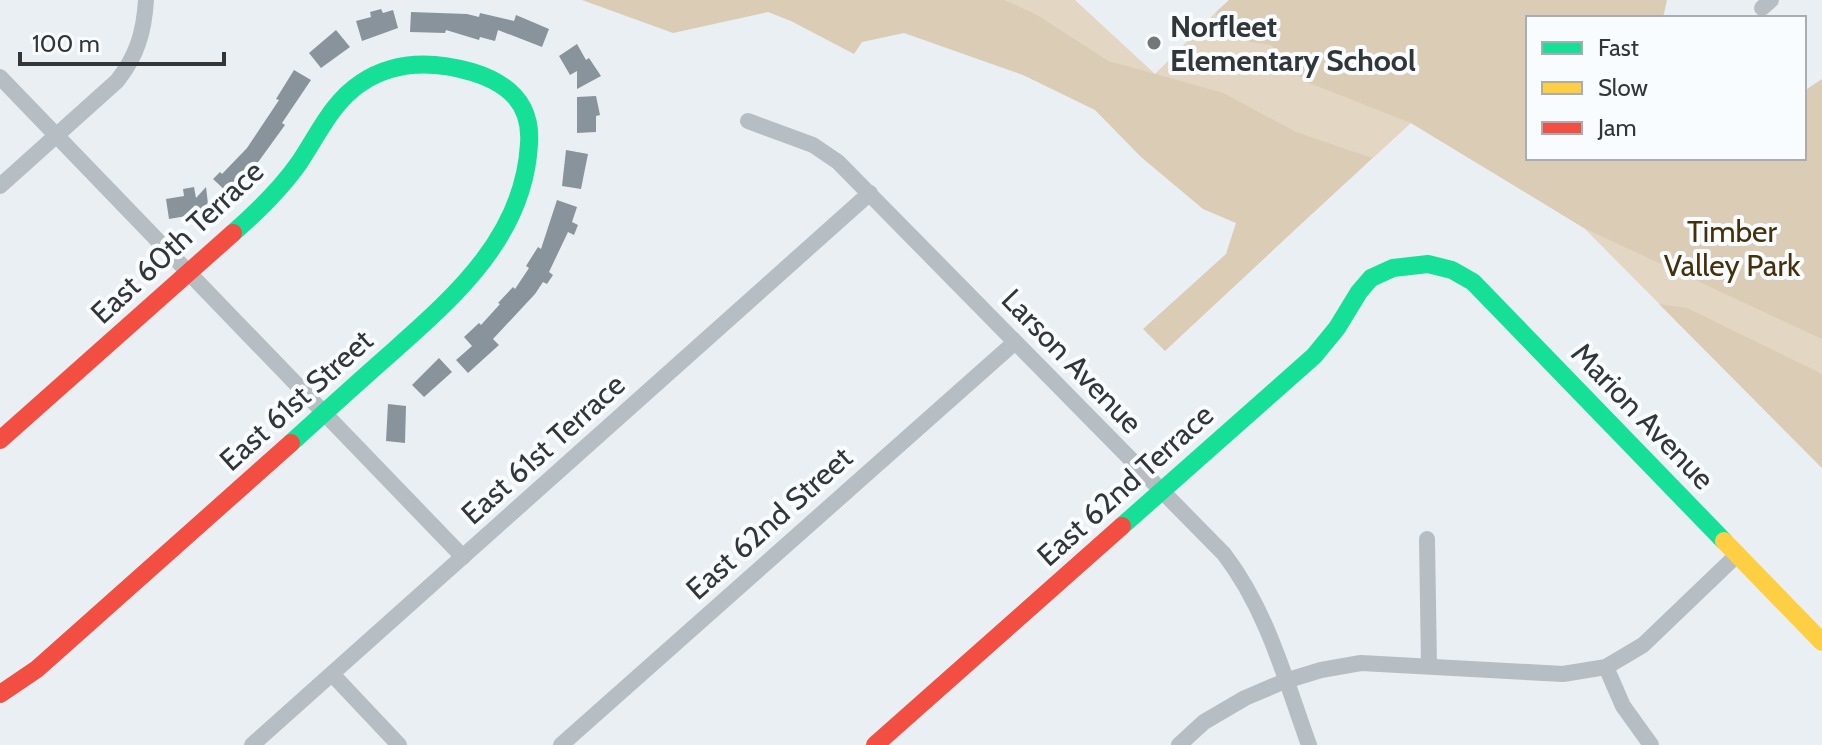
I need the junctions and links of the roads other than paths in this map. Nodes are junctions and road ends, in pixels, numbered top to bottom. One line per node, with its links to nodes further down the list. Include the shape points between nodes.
1 (146, 0): 5 (street, via 144,31 130,64)
2 (0, 77): 5 (street)
3 (514, 93): 9 (street, East 60th Terrace, via 480,74 441,63 404,63 373,75 338,103 261,208); 11 (street, East 61st Street, via 528,120 530,149 517,200 498,241 453,298)
4 (748, 121): 7 (street, Larson Avenue, via 813,145)
5 (57, 135): 6 (street); 9 (street)
6 (0, 186)
7 (870, 193): 10 (street, Larson Avenue); 16 (street, East 61st Terrace)
8 (1405, 267): 13 (street, East 62nd Terrace, via 1371,278 1314,356); 15 (street, Marion Avenue, via 1428,264 1473,282)
9 (190, 273): 11 (street); 12 (street, East 60th Terrace)
10 (1014, 343): 13 (street, Larson Avenue); 25 (street, East 62nd Street)
11 (323, 412): 16 (street); 22 (street, East 61st Street, via 37,669)
12 (0, 440)
13 (1161, 491): 21 (street, Larson Avenue, via 1245,581); 26 (street, East 62nd Terrace)
14 (1427, 539): 18 (street)
15 (1738, 554): 17 (street, Marion Avenue); 19 (street, via 1643,645)
16 (463, 557): 20 (street, East 61st Terrace)
17 (1822, 642)
18 (1429, 666): 19 (street, via 1563,674); 21 (street, via 1361,663)
19 (1606, 667): 29 (street, via 1623,706)
20 (332, 674): 23 (street, East 61st Terrace); 24 (street)
21 (1285, 681): 27 (street, via 1204,722); 28 (street, Larson Avenue)
22 (0, 694)
23 (252, 745)
24 (399, 745)
25 (561, 745)
26 (875, 745)
27 (1179, 745)
28 (1309, 745)
29 (1651, 745)

